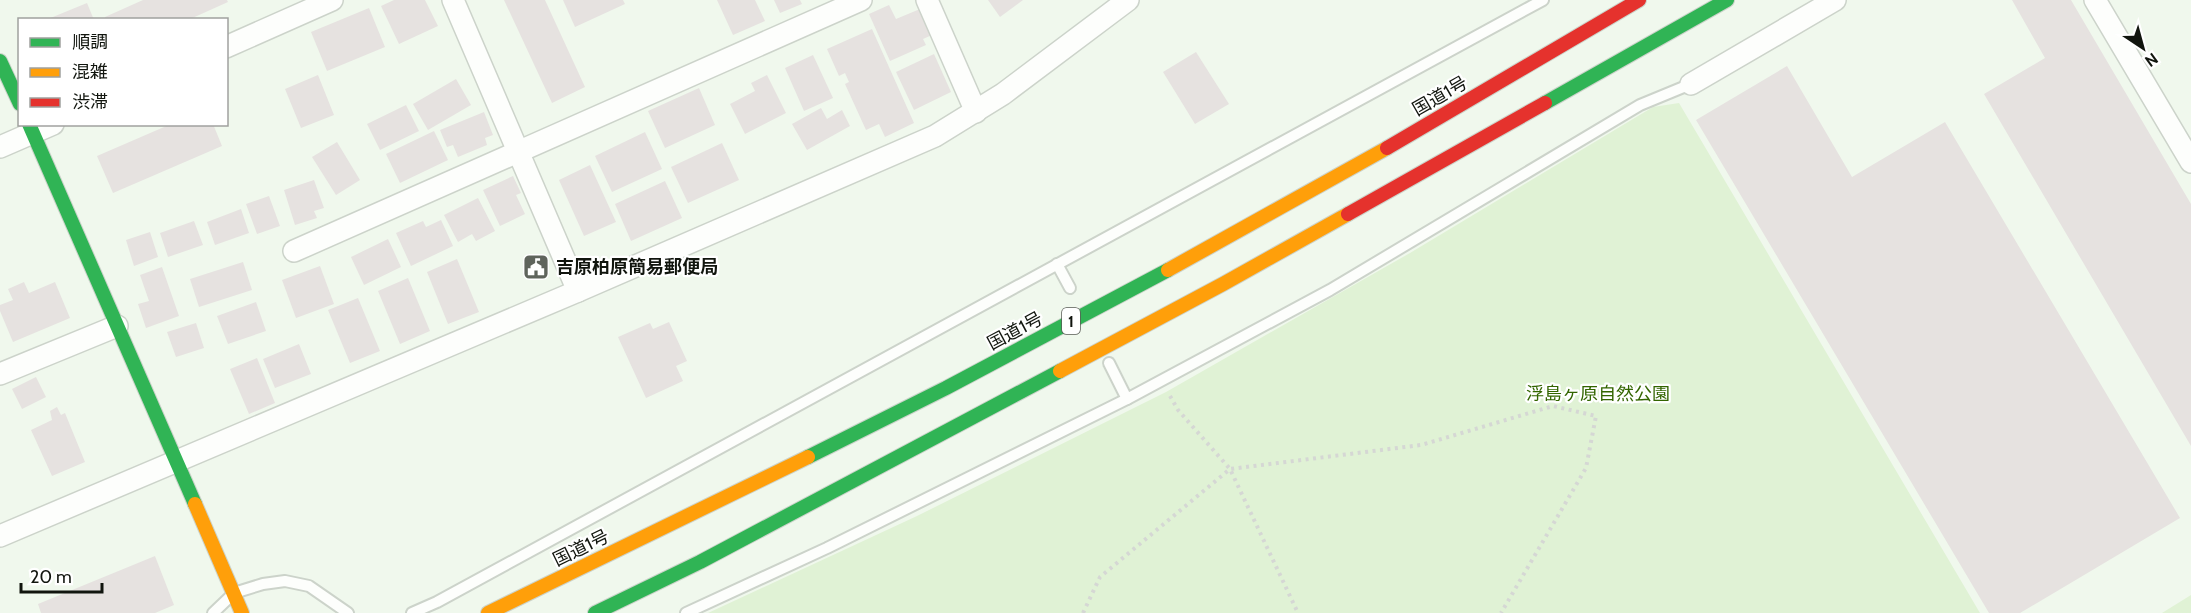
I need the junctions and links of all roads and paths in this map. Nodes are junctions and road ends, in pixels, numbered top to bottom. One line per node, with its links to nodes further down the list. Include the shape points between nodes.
1 (332, 0): 11 (street)
2 (453, 0): 18 (street)
3 (861, 0): 18 (street)
4 (927, 0): 15 (street)
5 (1128, 0): 15 (street)
6 (1543, 0): 21 (lane)
7 (1638, 0): 37 (main road, 国道1号 / 1, via 1344,172 1010,355)
8 (1727, 0): 38 (main road, 1, via 1223,284 700,562)
9 (1834, 0): 13 (street)
10 (2094, 0): 19 (street)
11 (228, 46)
12 (0, 61): 14 (main road)
13 (1691, 84): 27 (lane, via 1641,105 1330,290)
14 (18, 100)
15 (976, 112): 23 (street, via 935,136)
16 (31, 129): 17 (street); 24 (main road)
17 (0, 147)
18 (518, 153): 20 (street); 23 (street)
19 (2191, 162)
20 (294, 251)
21 (1057, 264): 22 (lane); 36 (lane)
22 (1070, 288)
23 (578, 291): 29 (street)
24 (117, 326): 26 (street); 29 (main road)
25 (1108, 363): 28 (lane)
26 (0, 374)
27 (1162, 381): 28 (lane); 30 (path, via 1178,410)
28 (1127, 399): 39 (lane, via 827,548)
29 (175, 462): 31 (street); 32 (main road)
30 (1230, 469): 40 (path, via 1100,577); 41 (path); 42 (path, via 1421,446 1553,406 1596,416 1586,468)
31 (0, 536)
32 (234, 593): 33 (lane); 34 (main road); 35 (lane, via 285,581 309,586)
33 (213, 613)
34 (242, 613)
35 (348, 613)
36 (412, 613)
37 (488, 613)
38 (595, 613)
39 (686, 613)
40 (1083, 613)
41 (1298, 613)
42 (1501, 613)

